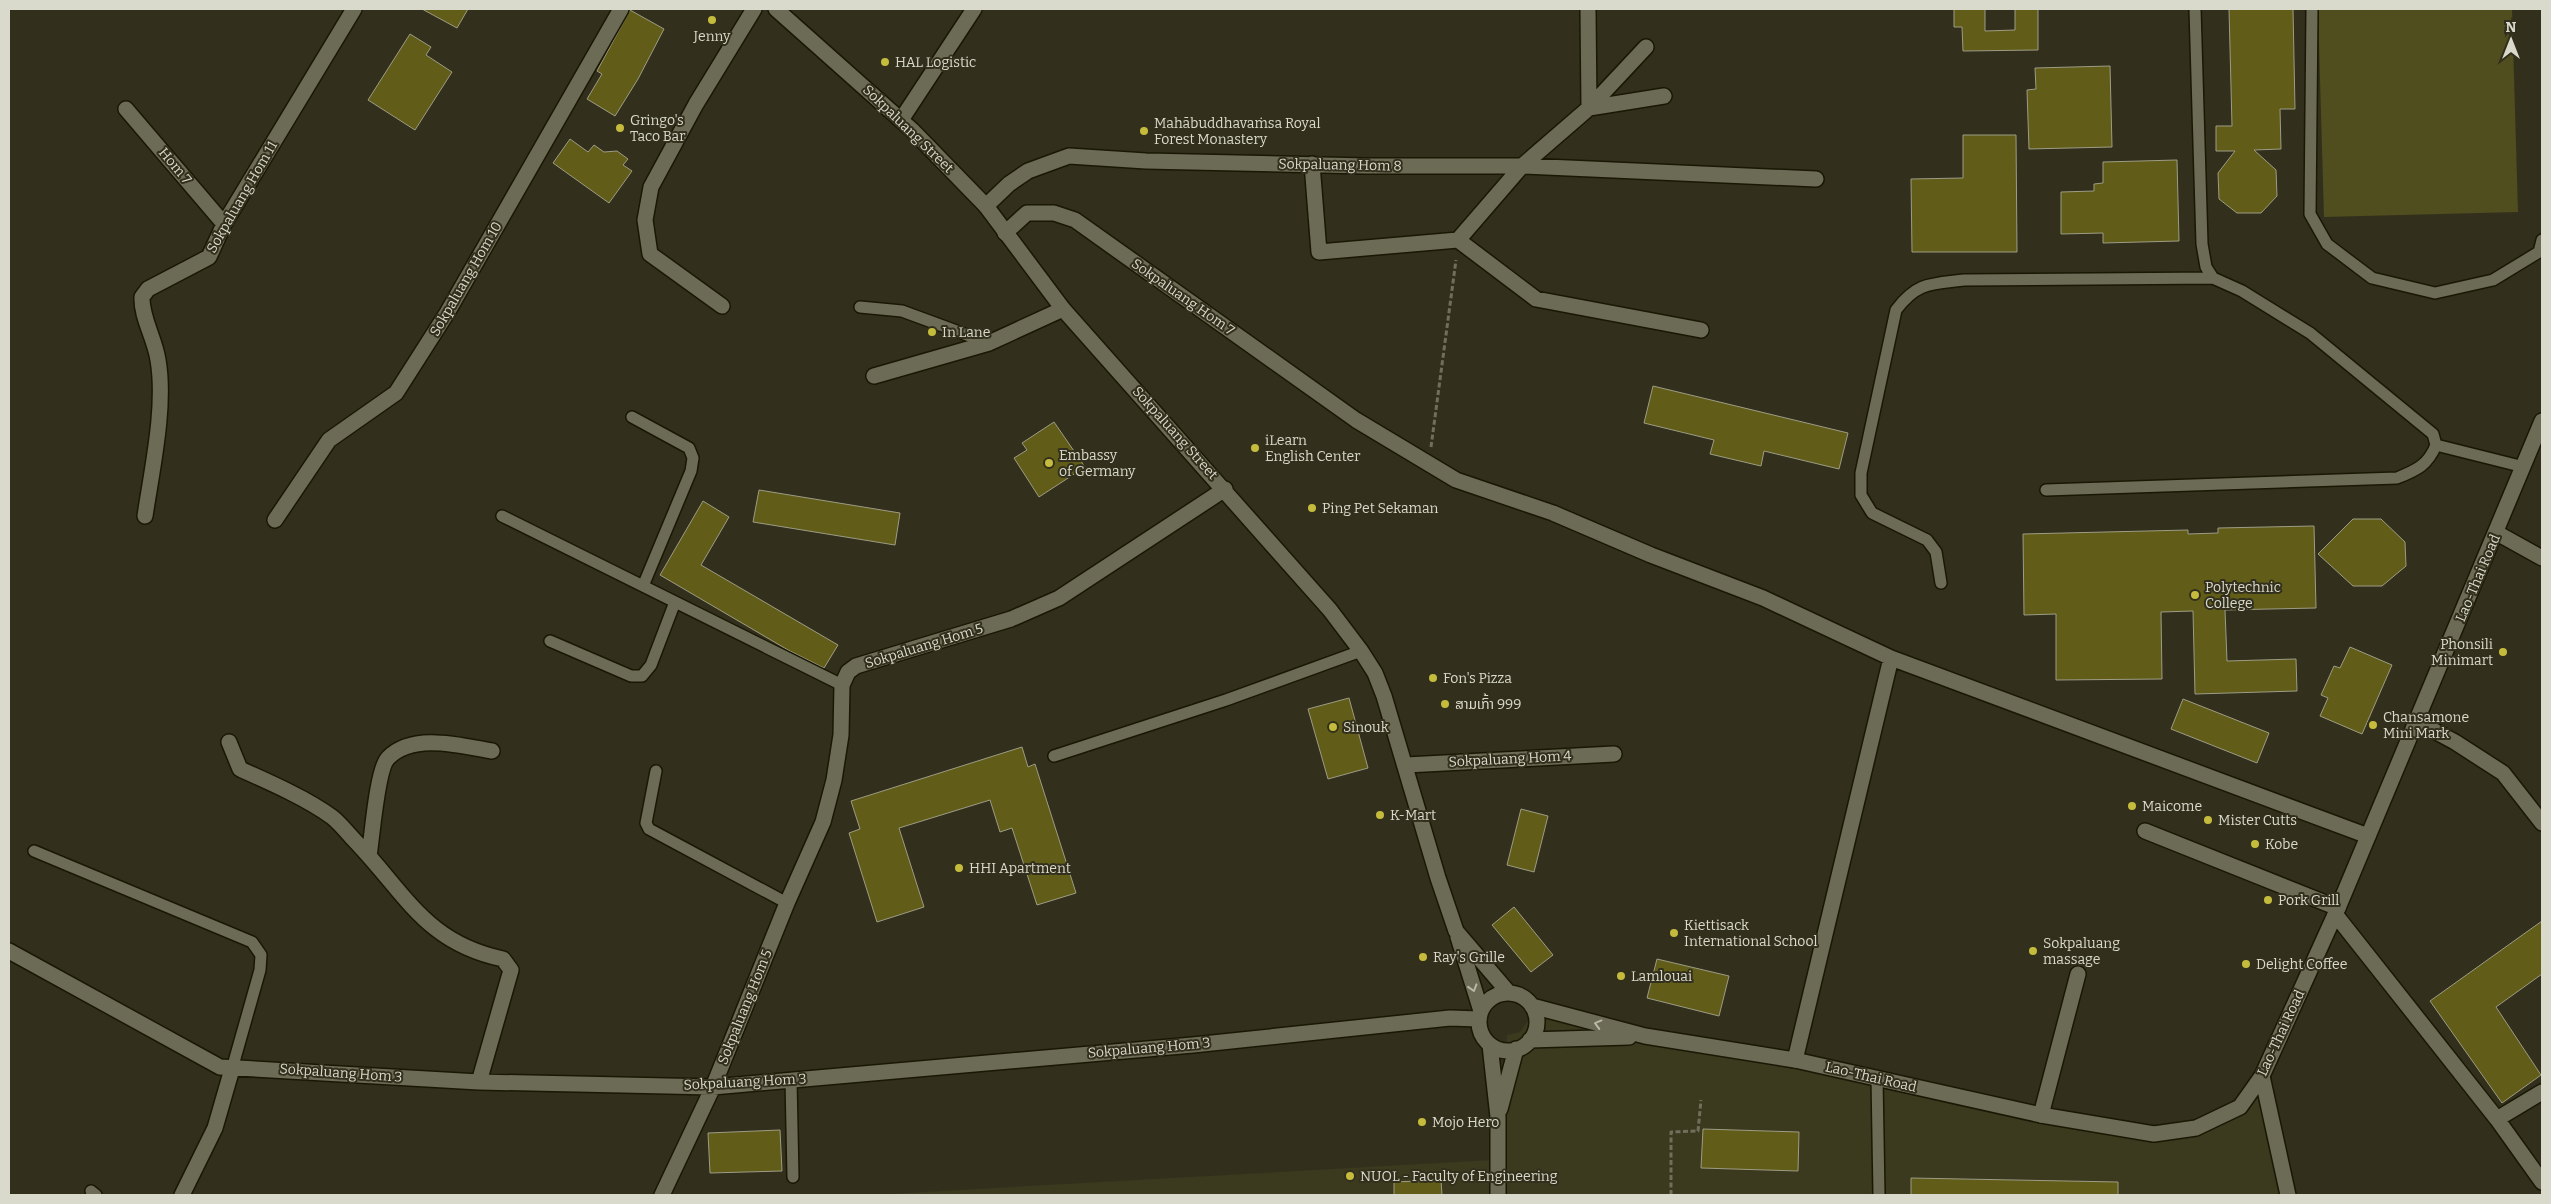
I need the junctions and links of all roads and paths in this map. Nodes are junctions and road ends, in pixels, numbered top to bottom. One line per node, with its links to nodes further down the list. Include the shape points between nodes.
1 (354, 9): 18 (street, Sokpaluang Hom 11)
2 (622, 9): 39 (street, Sokpaluang Hom 10, via 447,313 396,393 330,440)
3 (754, 9): 23 (street, via 667,154 651,187 645,220 650,254)
4 (776, 9): 13 (street, Sokpaluang Street)
5 (974, 9): 13 (street)
6 (1588, 9): 11 (street)
7 (2195, 9): 22 (lane, via 2202,244 2206,266)
8 (2312, 9): 21 (lane, via 2310,214 2327,244 2372,278 2435,293 2493,280 2539,252)
9 (1646, 47): 11 (street)
10 (1664, 96): 11 (street)
11 (1589, 108): 15 (street)
12 (126, 109): 18 (street, Hom 7)
13 (901, 120): 17 (street, Sokpaluang Street)
14 (1312, 164): 15 (street, Sokpaluang Hom 8); 17 (street, Sokpaluang Hom 8, via 1069,156 1028,171); 20 (street, via 1319,252)
15 (1522, 166): 16 (street, Sokpaluang Hom 8); 20 (street)
16 (1816, 179)
17 (986, 206): 19 (street, Sokpaluang Street)
18 (224, 224): 37 (street, Sokpaluang Hom 11, via 209,257 148,290 142,297 158,359 160,384 156,442)
19 (1005, 233): 25 (street, Sokpaluang Street); 47 (street, Sokpaluang Hom 7, via 1027,213 1054,213 1075,220 1356,420 1456,480 1553,513 1763,598)
20 (1458, 240): 26 (street, via 1536,299); 31 (path)
21 (2542, 240)
22 (2213, 278): 32 (lane, via 2242,291 2310,332 2433,434); 42 (lane, via 1964,280 1925,285 1907,295 1896,310 1861,473 1861,495 1872,513 1927,540 1936,552)
23 (722, 306)
24 (860, 307): 27 (lane, via 902,312)
25 (1063, 309): 27 (street); 35 (street, Sokpaluang Street)
26 (1701, 330)
27 (989, 343): 28 (street)
28 (874, 376)
29 (632, 417): 43 (lane, via 689,448 693,458 691,471)
30 (2542, 421): 33 (street, Lao-Thai Road)
31 (1433, 443)
32 (2436, 445): 34 (lane); 36 (lane, via 2420,469 2397,478)
33 (2537, 446): 34 (street, Lao-Thai Road)
34 (2524, 466): 40 (street, Lao-Thai Road)
35 (1225, 490): 46 (street, Sokpaluang Street); 48 (street, Sokpaluang Hom 5, via 1059,598 1011,619 856,666 848,672)
36 (2046, 490)
37 (145, 516)
38 (502, 516): 43 (lane)
39 (275, 520)
40 (2497, 533): 41 (street); 49 (street, Lao-Thai Road)
41 (2542, 558)
42 (1941, 583)
43 (643, 586): 44 (lane)
44 (675, 602): 45 (lane, via 651,665 642,676 631,676); 48 (lane)
45 (550, 641)
46 (1362, 651): 53 (lane); 54 (street, Sokpaluang Street, via 1384,696)
47 (1891, 658): 58 (street, Sokpaluang Hom 7); 73 (street)
48 (842, 685): 61 (street, Sokpaluang Hom 5, via 841,735 823,822)
49 (2418, 722): 56 (street, via 2504,773); 58 (street, Lao-Thai Road)
50 (229, 742): 60 (street, via 240,769 332,817)
51 (492, 751): 60 (street, via 422,744 403,748 387,758 381,772)
52 (1614, 754): 54 (street, Sokpaluang Hom 4)
53 (1054, 756)
54 (1406, 765): 63 (street, Sokpaluang Street)
55 (656, 772): 61 (lane, via 646,823 650,829)
56 (2542, 823)
57 (2145, 832): 62 (street)
58 (2368, 836): 62 (street, Lao-Thai Road)
59 (34, 851): 74 (lane, via 252,942 261,955 260,970)
60 (369, 856): 78 (street, via 415,912 459,945 504,959 510,970)
61 (786, 903): 79 (street, Sokpaluang Hom 5)
62 (2336, 911): 75 (street, Lao-Thai Road); 84 (street)
63 (1456, 931): 66 (street, Sokpaluang Street); 68 (street, Sokpaluang Street, one-way to 68)
64 (9, 951): 74 (street, Sokpaluang Hom 3, via 220,1067)
65 (2078, 974): 82 (street)
66 (1509, 993): 67 (street, via 1518,995); 68 (street, via 1492,998)
67 (1532, 1006): 69 (street, Lao-Thai Road, one-way to 67); 70 (street, via 1536,1024)
68 (1480, 1015): 71 (street, via 1479,1029); 77 (street, Sokpaluang Hom 3, via 1193,1045)
69 (1645, 1036): 70 (street, Lao-Thai Road); 73 (street, Lao-Thai Road)
70 (1530, 1040): 72 (street)
71 (1490, 1045): 72 (street, via 1499,1049); 83 (street)
72 (1516, 1049): 83 (street)
73 (1795, 1060): 76 (street, Lao-Thai Road)
74 (232, 1070): 78 (street, Sokpaluang Hom 3, via 256,1068); 87 (street, via 215,1128)
75 (2262, 1076): 82 (street, Lao-Thai Road, via 2240,1107 2196,1128 2154,1134); 92 (street)
76 (1877, 1078): 82 (street, Lao-Thai Road); 91 (lane)
77 (790, 1080): 79 (street, Sokpaluang Hom 3); 85 (lane)
78 (479, 1082): 79 (street, Sokpaluang Hom 3)
79 (713, 1087): 88 (street, Sokpaluang Hom 5)
80 (2542, 1092): 84 (street)
81 (1701, 1100): 90 (path, via 1698,1131 1671,1132)
82 (2042, 1115)
83 (1498, 1117): 89 (street)
84 (2497, 1119): 86 (street)
85 (793, 1177)
86 (2542, 1182)
87 (182, 1195)
88 (662, 1195)
89 (1498, 1195)
90 (1671, 1195)
91 (1879, 1195)
92 (2288, 1195)

